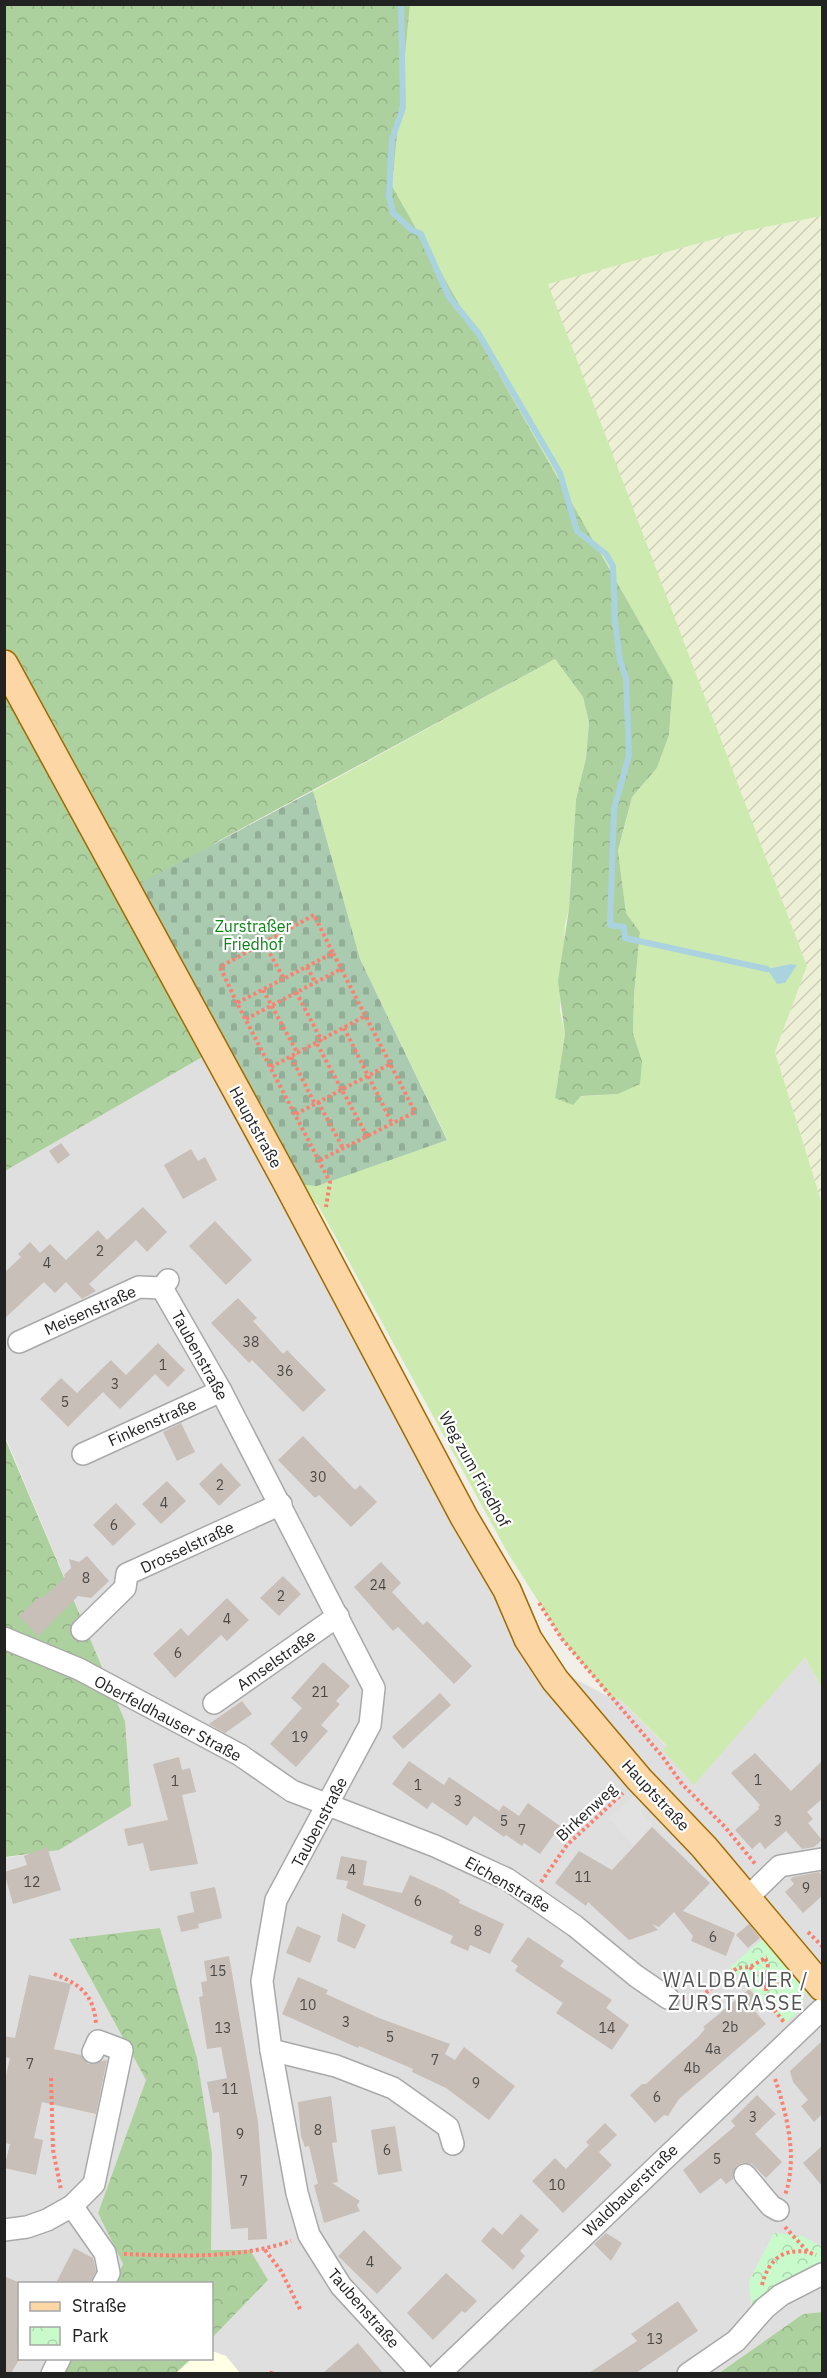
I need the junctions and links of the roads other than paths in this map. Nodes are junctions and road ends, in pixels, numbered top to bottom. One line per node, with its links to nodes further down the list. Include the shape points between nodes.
1 (4, 664): 7 (main road, Hauptstraße)
2 (165, 1284): 3 (street, Meisenstraße, via 139,1287); 4 (street, Taubenstraße)
3 (19, 1342)
4 (221, 1391): 5 (street, Finkenstraße); 6 (street, Taubenstraße)
5 (83, 1454)
6 (281, 1504): 8 (street, Taubenstraße); 9 (street, Drosselstraße, via 127,1574 125,1588)
7 (507, 1590): 14 (main road, Hauptstraße, via 591,1698 731,1853); 14 (main road, Hauptstraße, via 528,1639 555,1680 639,1779 704,1847)
8 (338, 1616): 11 (street, Amselstraße); 12 (street, Taubenstraße, via 374,1688 370,1725)
9 (82, 1630)
10 (4, 1638): 12 (street, Oberfeldhauser Straße, via 79,1669 240,1755 292,1791)
11 (214, 1703)
12 (328, 1806): 17 (street, Eichenstraße, via 474,1863 532,1895); 20 (street, Taubenstraße, via 276,1900 262,1982)
13 (822, 1859): 14 (street, via 780,1866)
14 (757, 1888): 15 (main road, Hauptstraße); 16 (main road, Hauptstraße, via 783,1941)
15 (822, 1963)
16 (822, 1987)
17 (668, 1998)
18 (822, 2008): 29 (street, Waldbauerstraße)
19 (95, 2046): 23 (street, via 122,2050 94,2184)
20 (271, 2050): 21 (street, via 336,2066 393,2088 448,2127); 28 (street, Taubenstraße, via 297,2193 309,2235 341,2286)
21 (453, 2144)
22 (745, 2175): 24 (street)
23 (70, 2207): 25 (street, via 27,2227); 27 (street, via 105,2253 109,2273)
24 (777, 2212)
25 (4, 2230)
26 (822, 2266): 30 (street, via 765,2308 736,2341)
27 (104, 2282)
28 (422, 2373)
29 (439, 2373)
30 (688, 2373)

